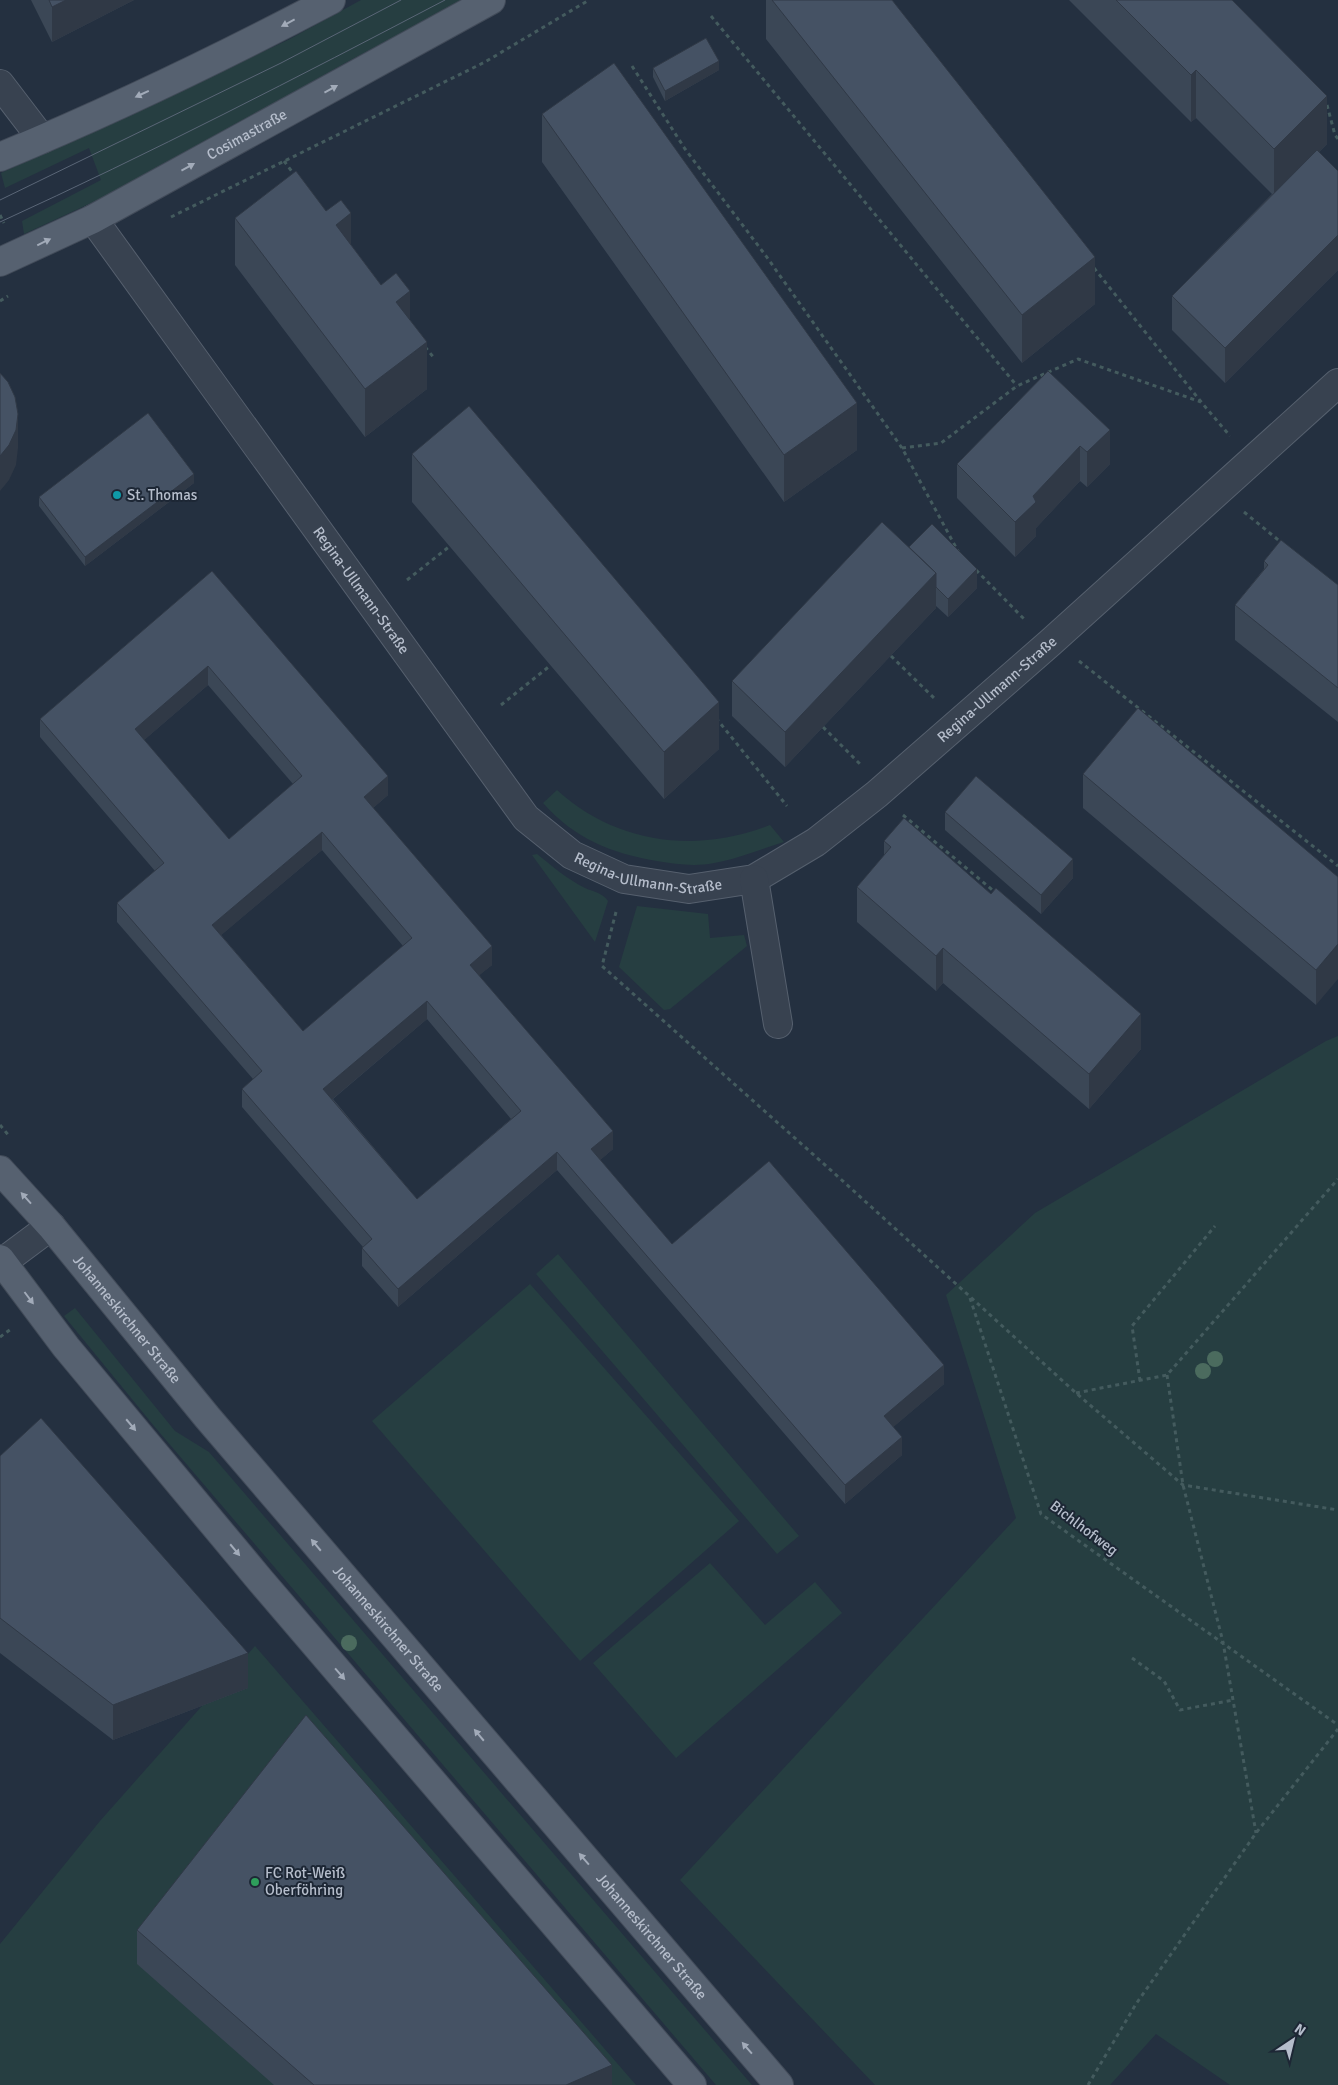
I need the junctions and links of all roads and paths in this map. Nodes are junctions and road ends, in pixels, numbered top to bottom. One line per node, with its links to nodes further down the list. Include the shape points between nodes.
1 (331, 0): 9 (main road, one-way to 9, via 266,35)
2 (491, 0): 13 (main road, Cosimastraße, one-way to 2)
3 (589, 0): 11 (path, via 485,62)
4 (711, 16): 22 (path)
5 (632, 66): 24 (path, via 685,149 766,256)
6 (0, 84): 9 (street)
7 (1320, 99): 8 (path, via 1327,106)
8 (1338, 138)
9 (42, 139): 10 (main road)
10 (0, 157)
11 (284, 161): 12 (path); 14 (path)
12 (302, 185)
13 (93, 218): 15 (main road, Cosimastraße, one-way to 13); 43 (street, Regina-Ullmann-Straße, via 526,818 572,855)
14 (171, 218)
15 (0, 262)
16 (1090, 263): 23 (path)
17 (15, 293): 18 (path)
18 (0, 300)
19 (423, 343): 20 (path)
20 (435, 359)
21 (1338, 384): 25 (street, Regina-Ullmann-Straße)
22 (1017, 386): 23 (path, via 1078,359); 24 (path, via 941,443)
23 (1202, 403): 25 (path)
24 (902, 448): 29 (path)
25 (1253, 460): 26 (street, Regina-Ullmann-Straße)
26 (1220, 490): 28 (path); 32 (street, Regina-Ullmann-Straße)
27 (450, 546): 31 (path)
28 (1287, 548)
29 (960, 554)
30 (972, 567): 32 (path, via 1016,613)
31 (407, 580)
32 (1051, 642): 37 (street, Regina-Ullmann-Straße); 42 (path, via 1085,665)
33 (891, 656): 37 (path)
34 (551, 665): 35 (path)
35 (501, 706)
36 (710, 710): 40 (path)
37 (958, 723): 39 (street, Regina-Ullmann-Straße)
38 (823, 728): 39 (path)
39 (884, 788): 44 (street, Regina-Ullmann-Straße, via 816,842)
40 (787, 806)
41 (905, 817): 45 (path)
42 (1338, 866)
43 (624, 879): 44 (street, Regina-Ullmann-Straße, via 689,889); 52 (path, via 602,966 834,1172)
44 (754, 879): 46 (street)
45 (1003, 900)
46 (778, 1024)
47 (0, 1170): 49 (main road, Johanneskirchner Straße, one-way to 47)
48 (1338, 1179): 55 (path)
49 (51, 1226): 51 (street); 66 (main road, Johanneskirchner Straße, one-way to 49, via 207,1417)
50 (1215, 1226): 56 (path, via 1132,1326)
51 (1, 1262): 65 (main road, one-way to 65, via 66,1347 254,1573)
52 (969, 1298): 57 (path); 60 (path, Bichlhofweg, via 1041,1514)
53 (12, 1328): 54 (path)
54 (0, 1337)
55 (1167, 1376): 56 (path); 58 (path)
56 (1140, 1381): 57 (path)
57 (1076, 1393): 58 (path)
58 (1183, 1485): 59 (path); 60 (path)
59 (1338, 1510)
60 (1223, 1642): 62 (path); 63 (path, Bichlhofweg)
61 (1132, 1658): 62 (path, via 1164,1681 1180,1710)
62 (1233, 1700): 64 (path)
63 (1338, 1727): 64 (path)
64 (1256, 1833): 67 (path, via 1136,2004)
65 (692, 2085)
66 (779, 2085)
67 (1088, 2085)

